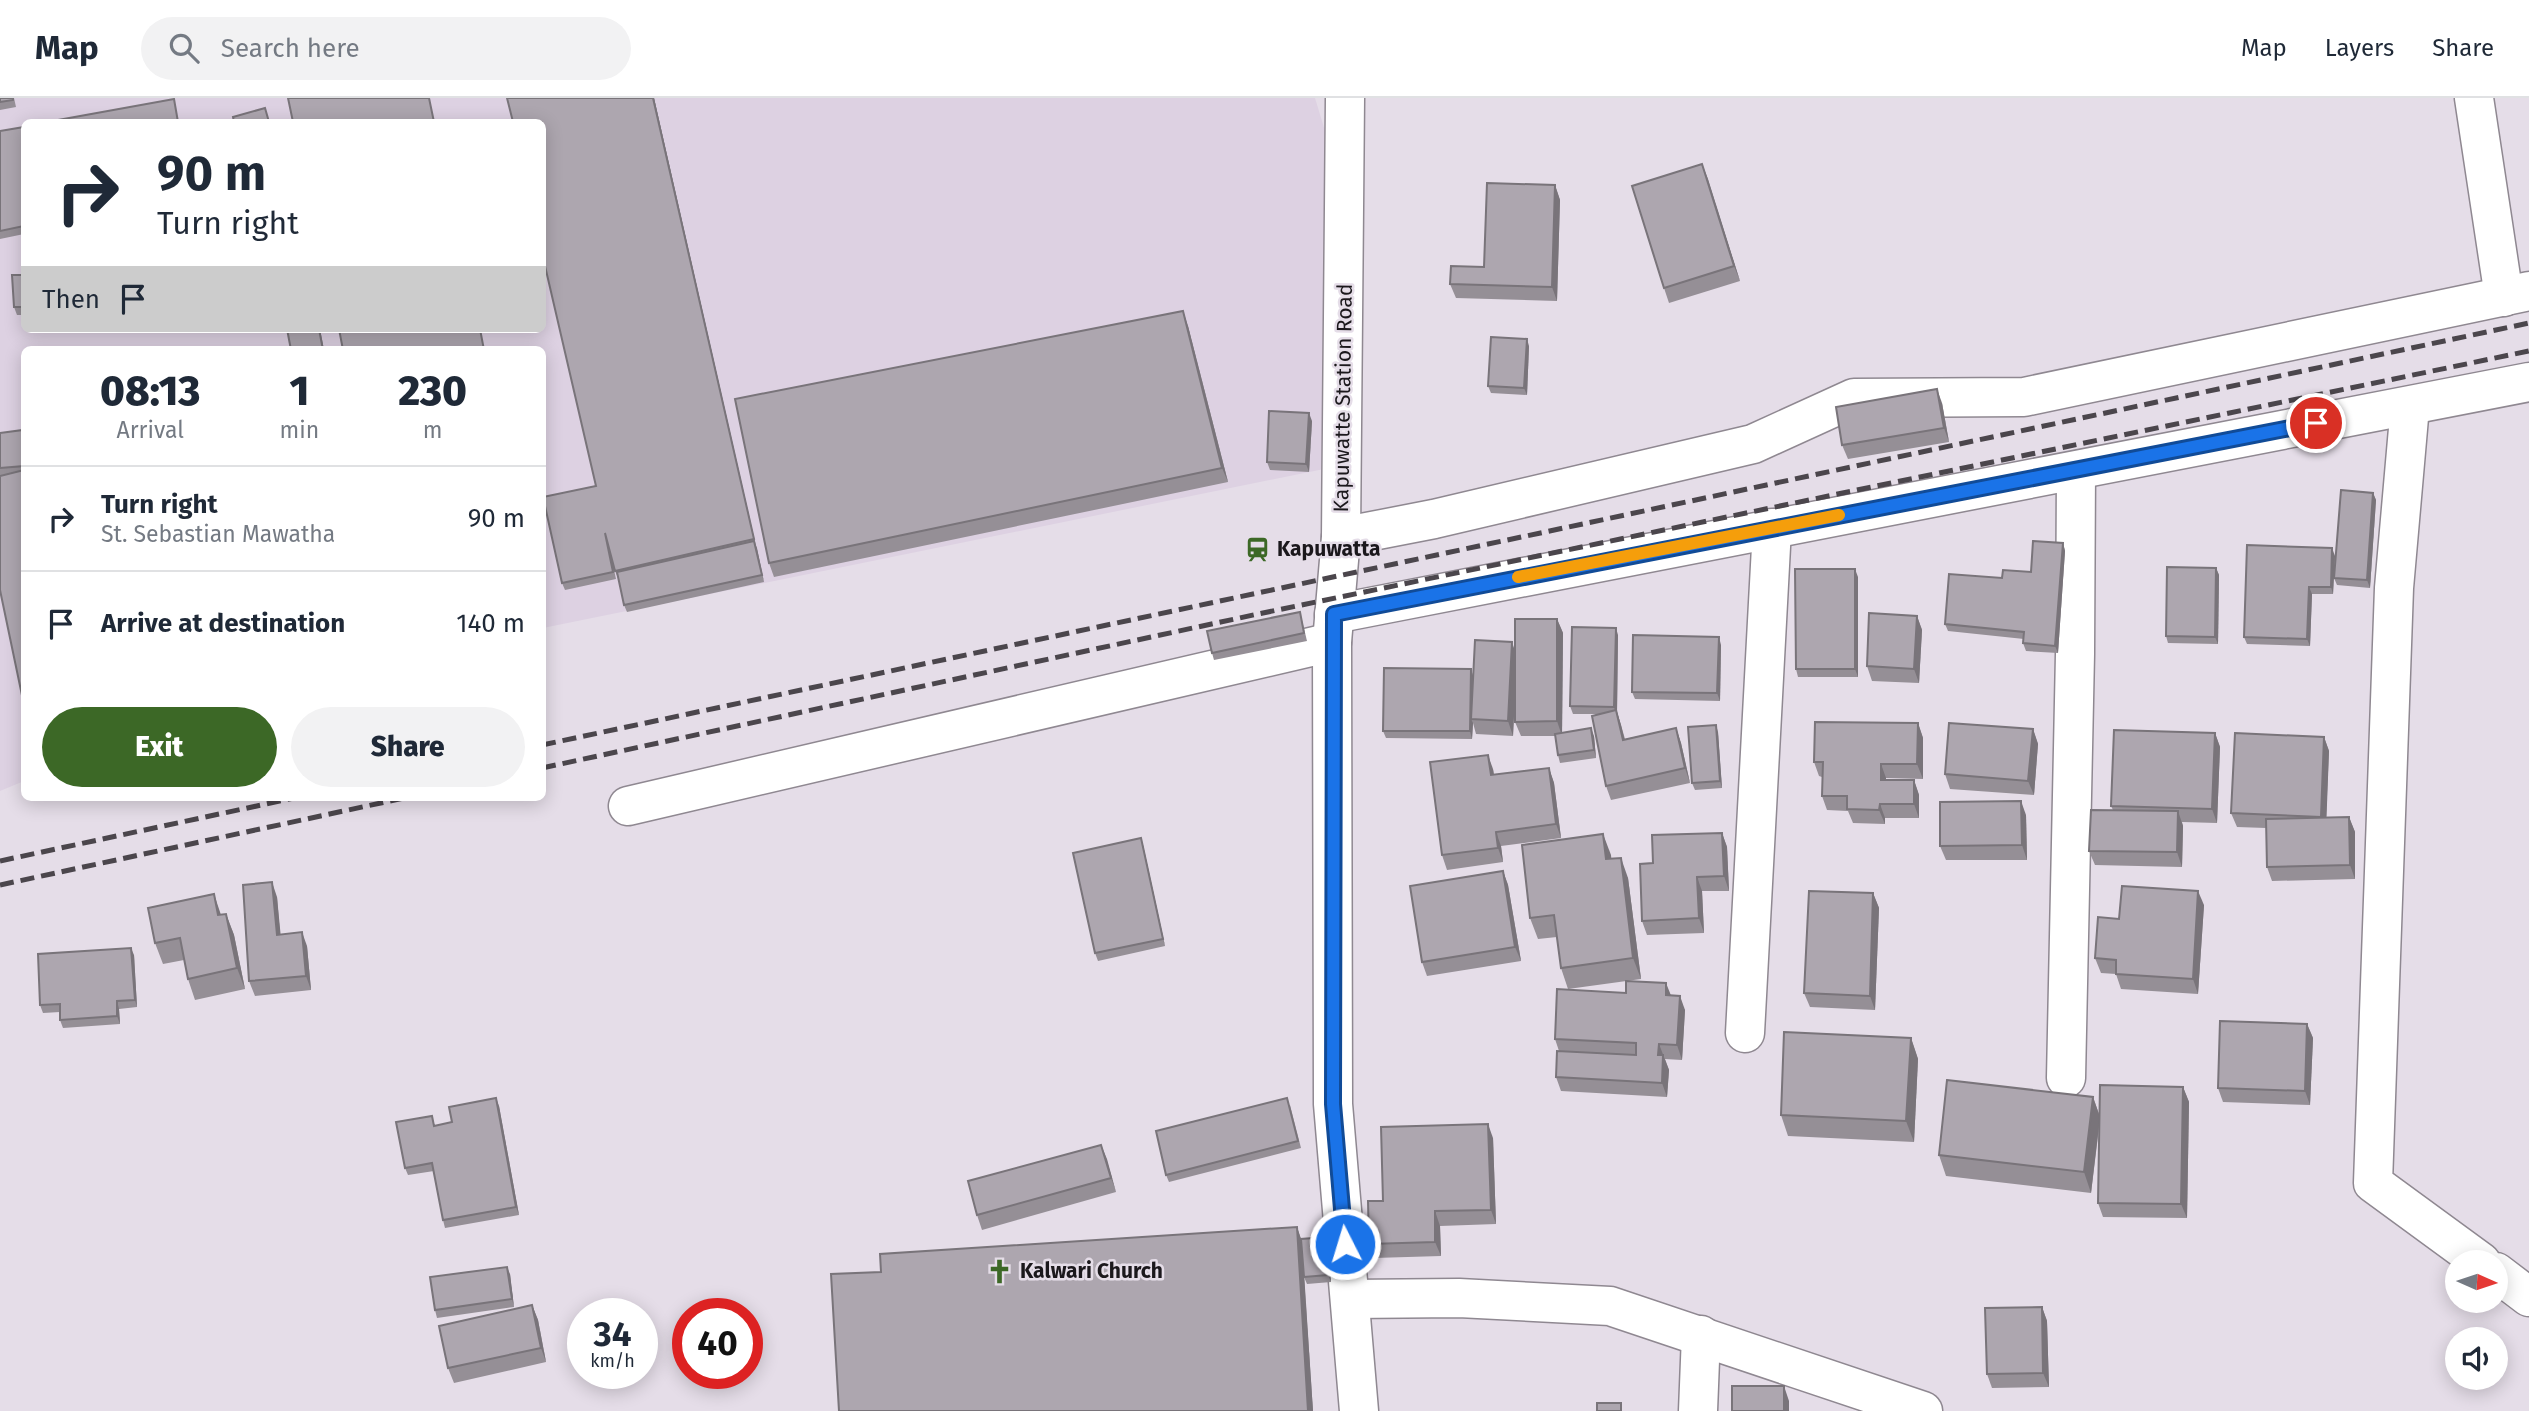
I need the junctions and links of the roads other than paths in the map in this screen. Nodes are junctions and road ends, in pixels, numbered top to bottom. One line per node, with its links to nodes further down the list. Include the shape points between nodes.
1 (1345, 98): 8 (street, Kapuwatte Station Road)
2 (2474, 98): 3 (street)
3 (2516, 294): 8 (street, via 2024,397 1854,398 1753,444)
4 (2529, 382): 5 (street)
5 (2410, 406): 6 (street); 13 (street, via 2394,587 2373,1183)
6 (2076, 471): 7 (street); 12 (street)
7 (1772, 528): 9 (street); 11 (street)
8 (1341, 537): 9 (street, Kapuwatte Station Road)
9 (1333, 628): 10 (street); 16 (street, Kapuwatte Station Road, via 1333,1104)
10 (628, 806)
11 (1745, 1033)
12 (2066, 1077)
13 (2465, 1250)
14 (2508, 1281): 15 (street)
15 (2529, 1297)
16 (1350, 1299): 17 (street, via 1459,1298 1610,1306); 18 (street, Kapuwatte Station Road)
17 (1701, 1335): 19 (street); 20 (street)
18 (1359, 1411)
19 (1698, 1411)
20 (1923, 1411)

